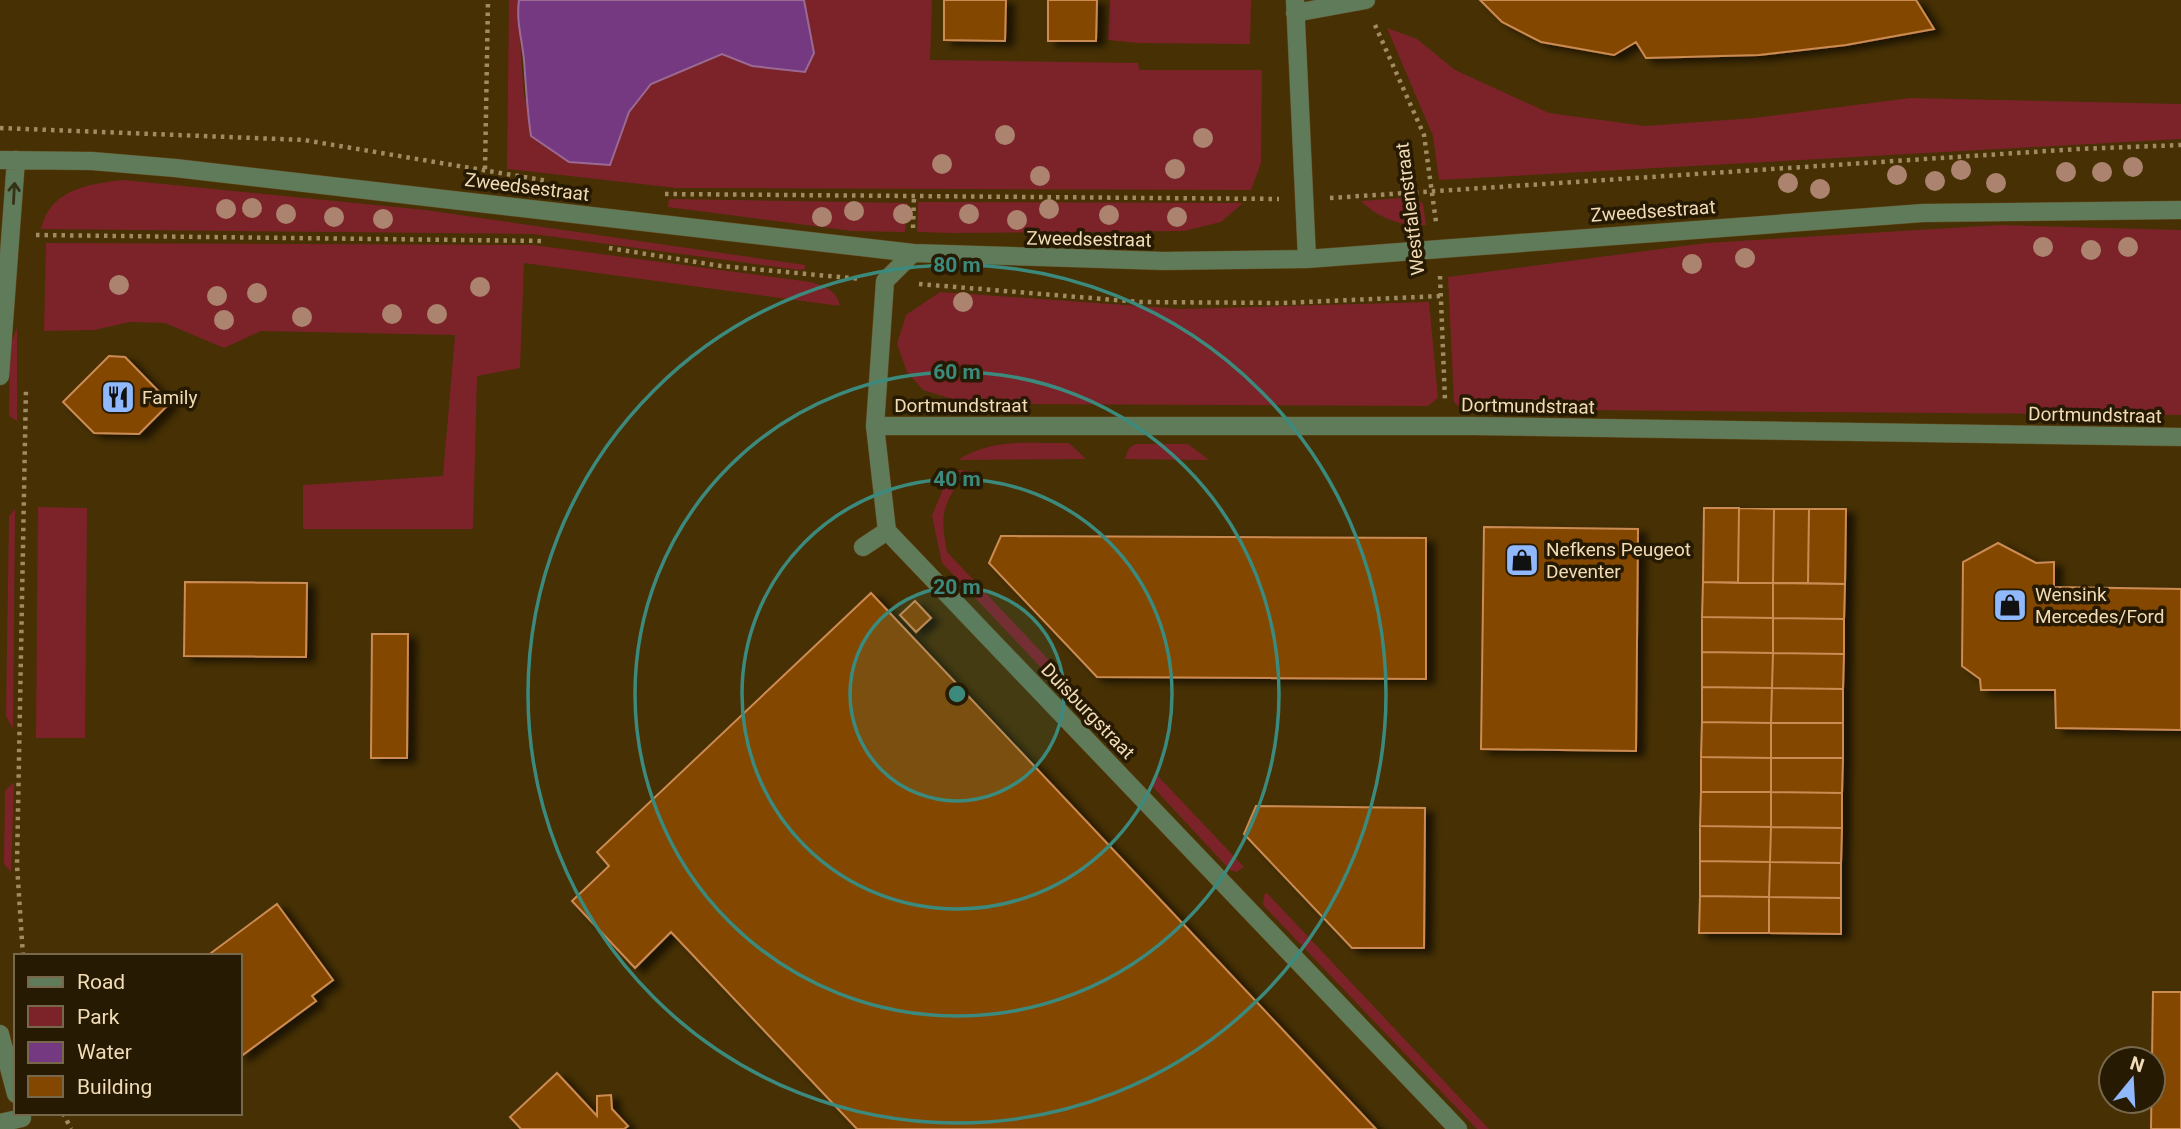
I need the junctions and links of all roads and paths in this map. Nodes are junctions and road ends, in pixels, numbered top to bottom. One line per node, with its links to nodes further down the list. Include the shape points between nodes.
1 (488, 0): 7 (path)
2 (1365, 1): 3 (street); 9 (path, Westfalenstraat, via 1424,135)
3 (1295, 7): 11 (street)
4 (0, 128): 7 (path, Zweedsestraat, via 304,140)
5 (2181, 145): 9 (path, Zweedsestraat)
6 (8, 160): 13 (street, one-way to 6); 17 (street, Zweedsestraat, via 175,168)
7 (485, 169): 8 (path, Zweedsestraat)
8 (558, 183)
9 (1433, 192): 11 (path, Zweedsestraat); 16 (path, Westfalenstraat)
10 (657, 194): 11 (path, Zweedsestraat)
11 (1306, 199): 18 (street)
12 (2181, 210): 16 (street, Zweedsestraat, via 1923,213)
13 (12, 234): 14 (path); 21 (street)
14 (559, 242)
15 (596, 246): 19 (path, via 721,266)
16 (1439, 250): 18 (street, Zweedsestraat); 20 (path, Westfalenstraat)
17 (913, 253): 18 (street, Zweedsestraat, via 1164,261); 19 (street)
18 (1307, 259)
19 (885, 281): 20 (path, via 1140,302 1283,303); 23 (street)
20 (1440, 296): 24 (path, Westfalenstraat)
21 (0, 376)
22 (26, 384): 28 (path, via 17,865)
23 (875, 426): 24 (street, Dortmundstraat); 26 (street)
24 (1446, 426): 25 (street, Dortmundstraat)
25 (2181, 437)
26 (887, 531): 27 (street); 33 (street, Duisburgstraat)
27 (863, 547)
28 (23, 954)
29 (0, 1034): 30 (street)
30 (14, 1086)
31 (23, 1120): 32 (street)
32 (0, 1123)
33 (1458, 1129)

